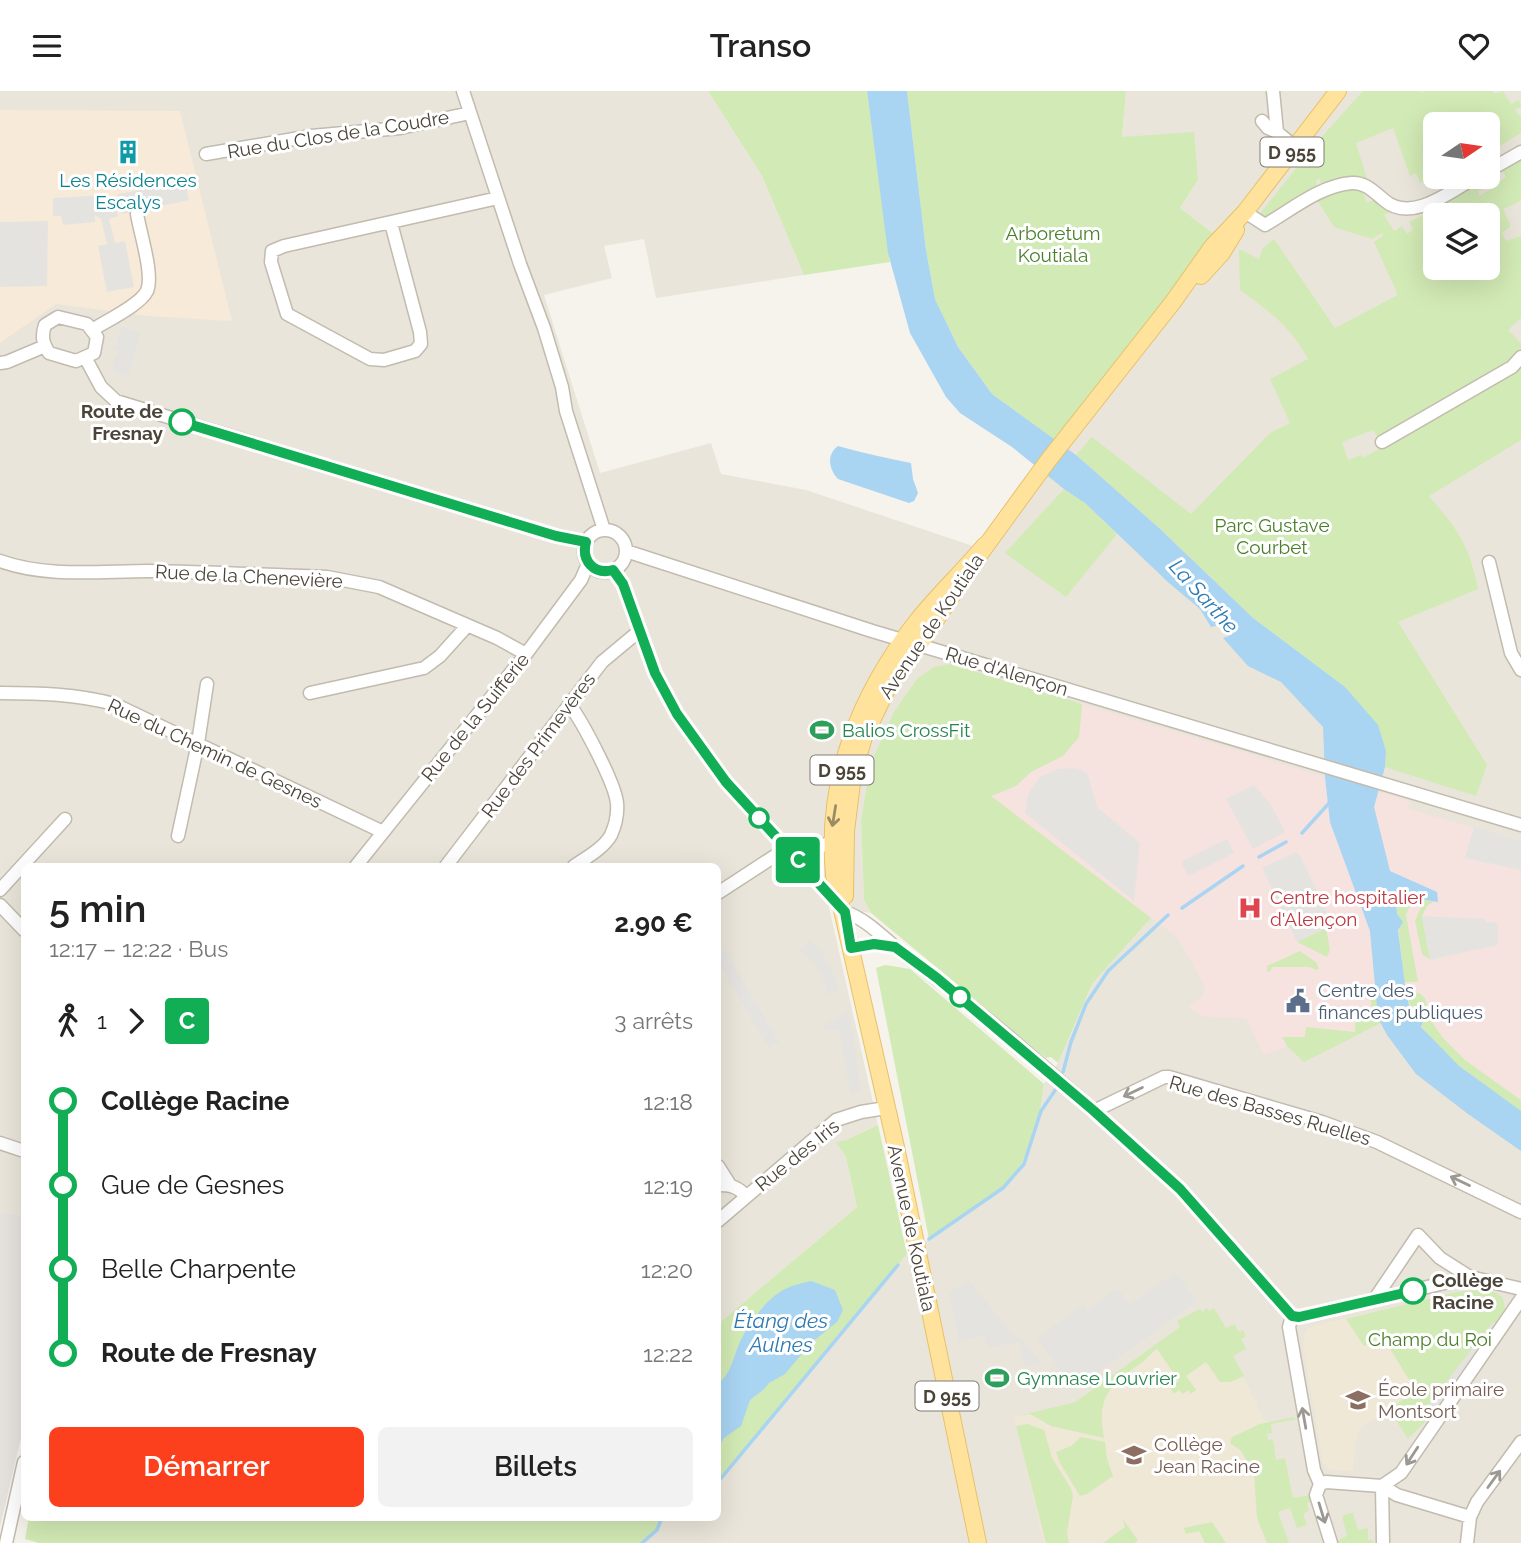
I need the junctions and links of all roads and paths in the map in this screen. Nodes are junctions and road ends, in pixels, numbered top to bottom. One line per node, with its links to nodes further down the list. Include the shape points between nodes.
1 (463, 91): 4 (street)
2 (1273, 91): 6 (street)
3 (1338, 91): 7 (main road, Avenue de Koutiala / D 955)
4 (470, 113): 9 (street, Rue du Clos de la Coudre, via 400,128); 12 (street)
5 (1262, 121): 6 (street)
6 (1277, 132): 7 (street)
7 (1295, 148): 13 (main road, Avenue de Koutiala / D 955)
8 (1521, 152): 10 (street)
9 (206, 154)
10 (1500, 164)
11 (1454, 189): 13 (street, via 1410,210 1390,206 1367,186 1354,182 1331,187 1265,225)
12 (498, 198): 15 (street); 22 (street, via 544,328)
13 (1245, 212): 24 (main road, Avenue de Koutiala / D 955, via 1212,247)
14 (136, 214): 16 (street, via 148,273 146,292 134,305)
15 (391, 223): 15 (street, via 272,251 271,262 288,314 370,359 415,351 421,344)
16 (92, 330): 17 (street, via 58,317 45,325); 19 (street, via 97,345)
17 (45, 346): 19 (street, via 64,358); 20 (street)
18 (1521, 357): 21 (street, via 1512,367)
19 (86, 359): 23 (street, via 101,387 116,401)
20 (0, 363)
21 (1382, 442)
22 (604, 530): 23 (street); 25 (street, via 617,534)
23 (586, 542): 28 (street)
24 (985, 545): 32 (main road, Avenue de Koutiala / D 955); 33 (main road, Avenue de Koutiala / D 955)
25 (626, 551): 29 (street); 32 (street, Rue d'Alençon)
26 (0, 561): 30 (street, Rue de la Chenevière, via 52,572 338,578 379,587)
27 (1489, 562): 35 (street, via 1511,653)
28 (588, 564): 29 (street, via 600,571); 34 (street, Rue de la Suifferie)
29 (613, 570): 31 (street, via 623,584)
30 (467, 626): 34 (street, Rue de la Chenevière); 38 (street, via 424,668)
31 (638, 632): 39 (street, Rue des Primevères, via 602,662); 46 (street, via 677,714 726,782)
32 (903, 641): 33 (street, Rue d'Alençon); 45 (main road, Avenue de Koutiala / D 955, one-way to 45, via 855,723 841,772)
33 (919, 645): 42 (street, Rue d'Alençon); 55 (main road, Avenue de Koutiala / D 955, via 878,705 853,775 846,831)
34 (526, 654): 43 (street, Rue de la Suifferie)
35 (1521, 670)
36 (207, 684): 40 (street)
37 (0, 693): 40 (street, Rue du Chemin de Gesnes, via 87,697 133,712)
38 (310, 693)
39 (569, 704): 49 (street, Rue des Primevères); 50 (street, via 617,800 610,838)
40 (198, 743): 43 (street, Rue du Chemin de Gesnes); 44 (street)
41 (65, 819): 47 (street)
42 (1521, 825)
43 (383, 832): 48 (street, Rue de la Suifferie)
44 (178, 836)
45 (831, 842): 46 (street, via 815,849); 55 (main road, Avenue de Koutiala / D 955, via 834,875)
46 (787, 848): 53 (street); 55 (street)
47 (25, 863)
48 (358, 863)
49 (448, 863)
50 (578, 863)
51 (21, 867): 52 (street)
52 (0, 890)
53 (721, 891)
54 (0, 905): 56 (street)
55 (845, 912): 57 (street); 58 (main road, Avenue de Koutiala / D 955)
56 (21, 927)
57 (895, 947): 58 (street); 60 (street)
58 (851, 948): 59 (main road, Avenue de Koutiala / D 955)
59 (886, 1108): 64 (street, Rue des Iris, via 836,1120); 78 (main road, Avenue de Koutiala / D 955)
60 (1094, 1111): 65 (street, Rue des Basses Ruelles, one-way to 60, via 1377,1142 1169,1077); 71 (street, via 1180,1189)
61 (0, 1143): 62 (street)
62 (21, 1150)
63 (724, 1185): 64 (street, via 740,1189)
64 (746, 1196): 66 (street, Rue des Iris)
65 (1521, 1212)
66 (721, 1218)
67 (1470, 1277): 68 (street); 70 (street); 70 (street, via 1440,1258 1418,1235)
68 (1521, 1289)
69 (1521, 1299): 75 (street, one-way to 75, via 1401,1473)
70 (1374, 1300): 71 (street)
71 (1292, 1316): 74 (street, one-way to 71, via 1289,1327)
72 (1521, 1442): 76 (street, one-way to 72)
73 (21, 1476): 77 (street)
74 (1320, 1484): 75 (street); 79 (street, one-way to 79, via 1316,1495)
75 (1382, 1486): 76 (street, via 1397,1495); 80 (street)
76 (1470, 1517): 81 (street)
77 (6, 1543)
78 (978, 1543)
79 (1331, 1543)
80 (1383, 1543)
81 (1467, 1543)

